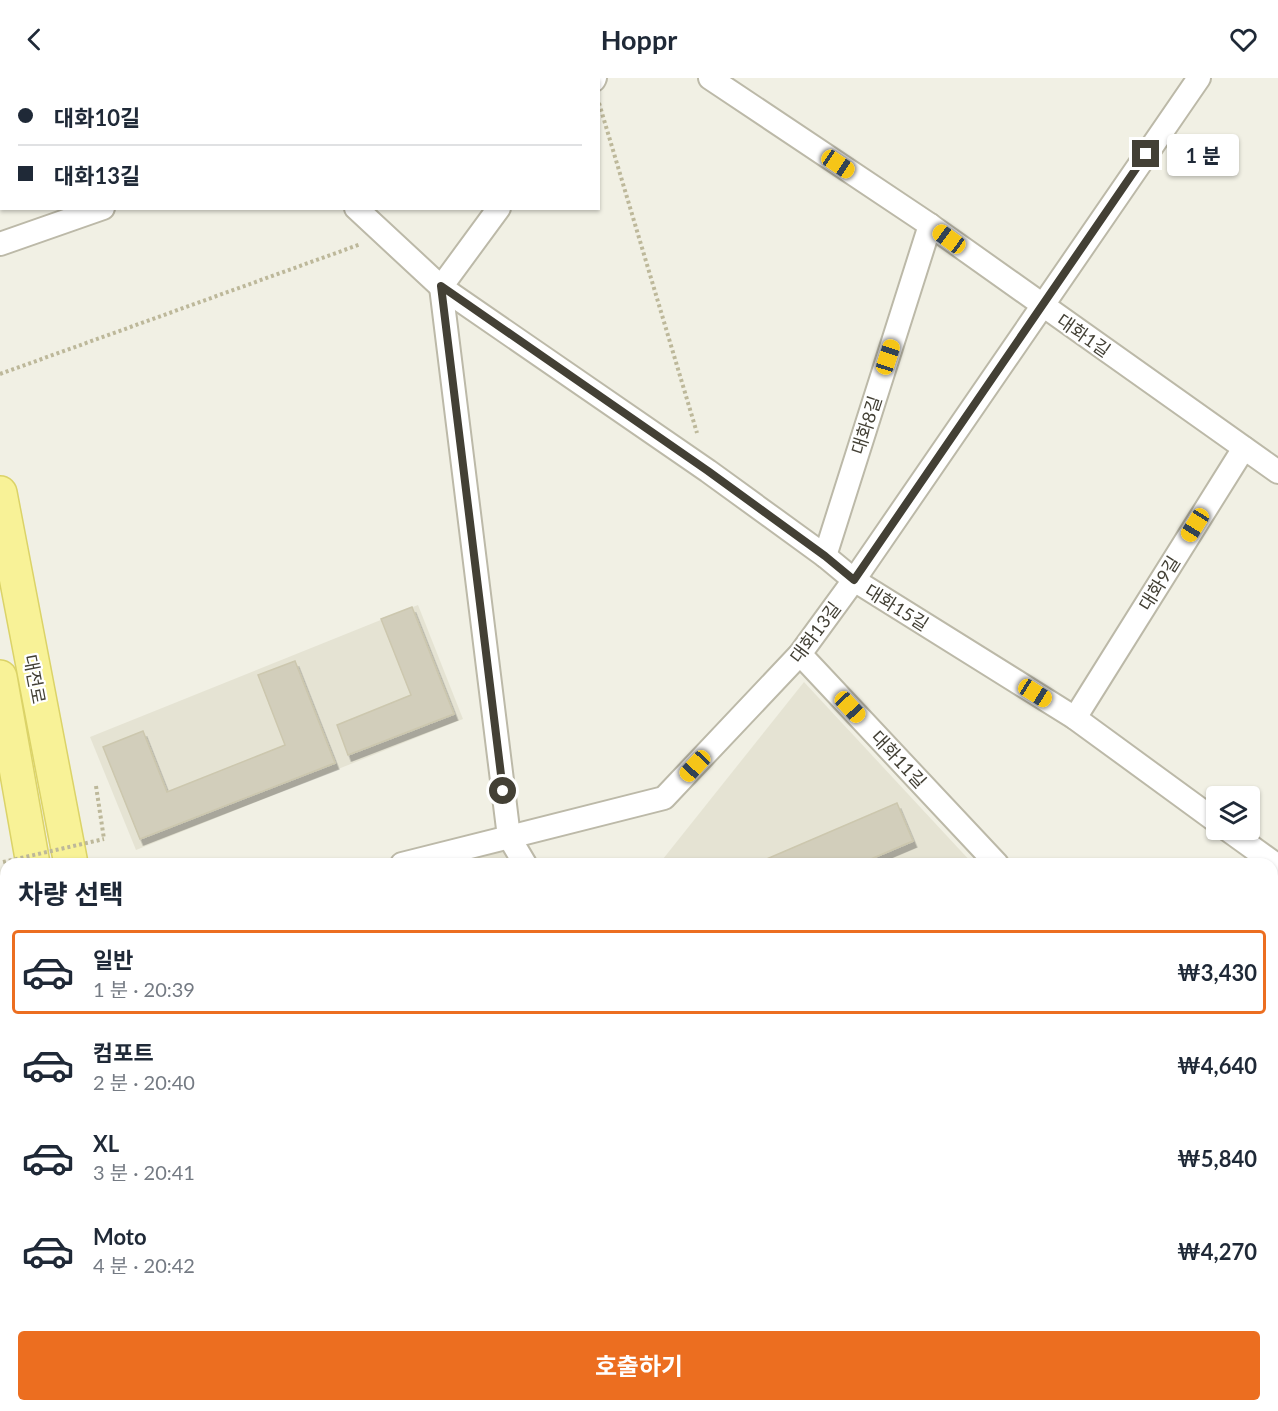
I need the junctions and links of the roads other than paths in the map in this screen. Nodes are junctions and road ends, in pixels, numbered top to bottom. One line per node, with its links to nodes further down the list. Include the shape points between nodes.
1 (710, 78): 6 (street, 대화1길)
2 (1199, 78): 9 (street, 대화13길)
3 (97, 210): 7 (street)
4 (358, 210): 8 (street, 대화15길)
5 (498, 210): 8 (street)
6 (930, 225): 9 (street, 대화1길); 13 (street, 대화8길)
7 (0, 244)
8 (441, 286): 13 (street, 대화15길); 19 (street)
9 (1041, 305): 10 (street, 대화1길); 14 (street, 대화13길)
10 (1244, 448): 11 (street, 대화1길); 17 (street, 대화9길)
11 (1278, 472)
12 (0, 494): 22 (main road, 대전로)
13 (825, 556): 14 (street, 대화15길)
14 (854, 580): 15 (street, 대화13길); 17 (street, 대화15길)
15 (801, 654): 19 (street, 대화13길, via 664,798); 25 (street, 대화11길)
16 (0, 677): 21 (main road, 대전로)
17 (1075, 718): 18 (street, 대화15길)
18 (1206, 814)
19 (509, 837): 23 (street, 대화13길); 24 (street)
20 (1241, 840): 26 (street)
21 (18, 858)
22 (70, 858)
23 (426, 858)
24 (521, 858)
25 (991, 858)
26 (1267, 858)

